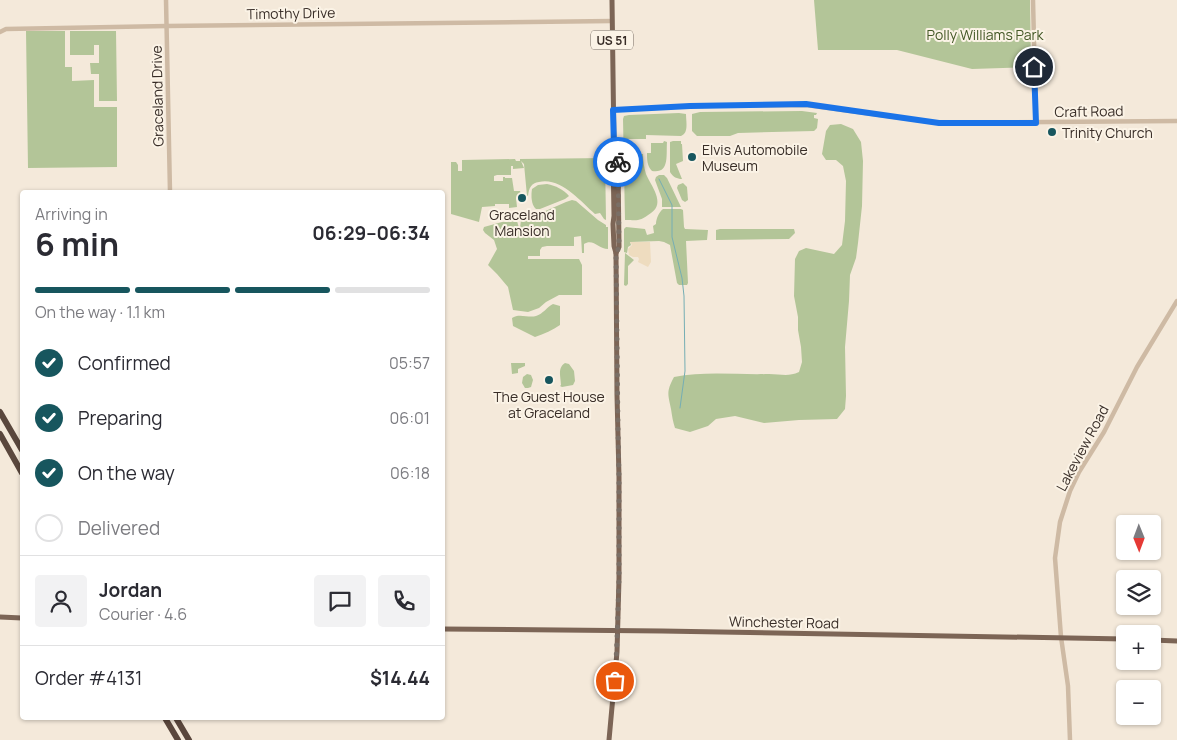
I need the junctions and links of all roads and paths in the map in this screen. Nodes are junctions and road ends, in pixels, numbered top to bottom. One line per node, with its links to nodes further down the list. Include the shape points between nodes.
1 (166, 0): 5 (street, Graceland Drive)
2 (612, 0): 4 (main road, US 51)
3 (1033, 0): 9 (street)
4 (612, 21): 5 (street, Timothy Drive); 7 (main road, US 51)
5 (167, 26): 6 (street, Timothy Drive); 10 (street, Graceland Drive)
6 (0, 32)
7 (613, 110): 9 (street, Craft Road, via 806,104 939,123); 19 (main road, US 51, via 619,247 616,254)
8 (1177, 121): 9 (street, Craft Road)
9 (1036, 123)
10 (170, 190)
11 (1177, 301): 20 (street, Lakeview Road, via 1070,491 1060,522 1055,558)
12 (0, 412): 14 (highway)
13 (0, 434): 15 (highway)
14 (20, 447)
15 (20, 469)
16 (0, 617): 17 (main road)
17 (20, 618)
18 (445, 629): 19 (main road, Winchester Road)
19 (618, 631): 20 (main road, Winchester Road); 28 (main road, US 51)
20 (1061, 637): 21 (main road, Winchester Road); 29 (street, Lakeview Road, via 1068,686)
21 (1116, 639)
22 (1161, 640): 23 (main road)
23 (1177, 640)
24 (166, 720): 26 (highway)
25 (177, 720): 27 (highway)
26 (178, 740)
27 (190, 740)
28 (609, 740)
29 (1070, 740)

